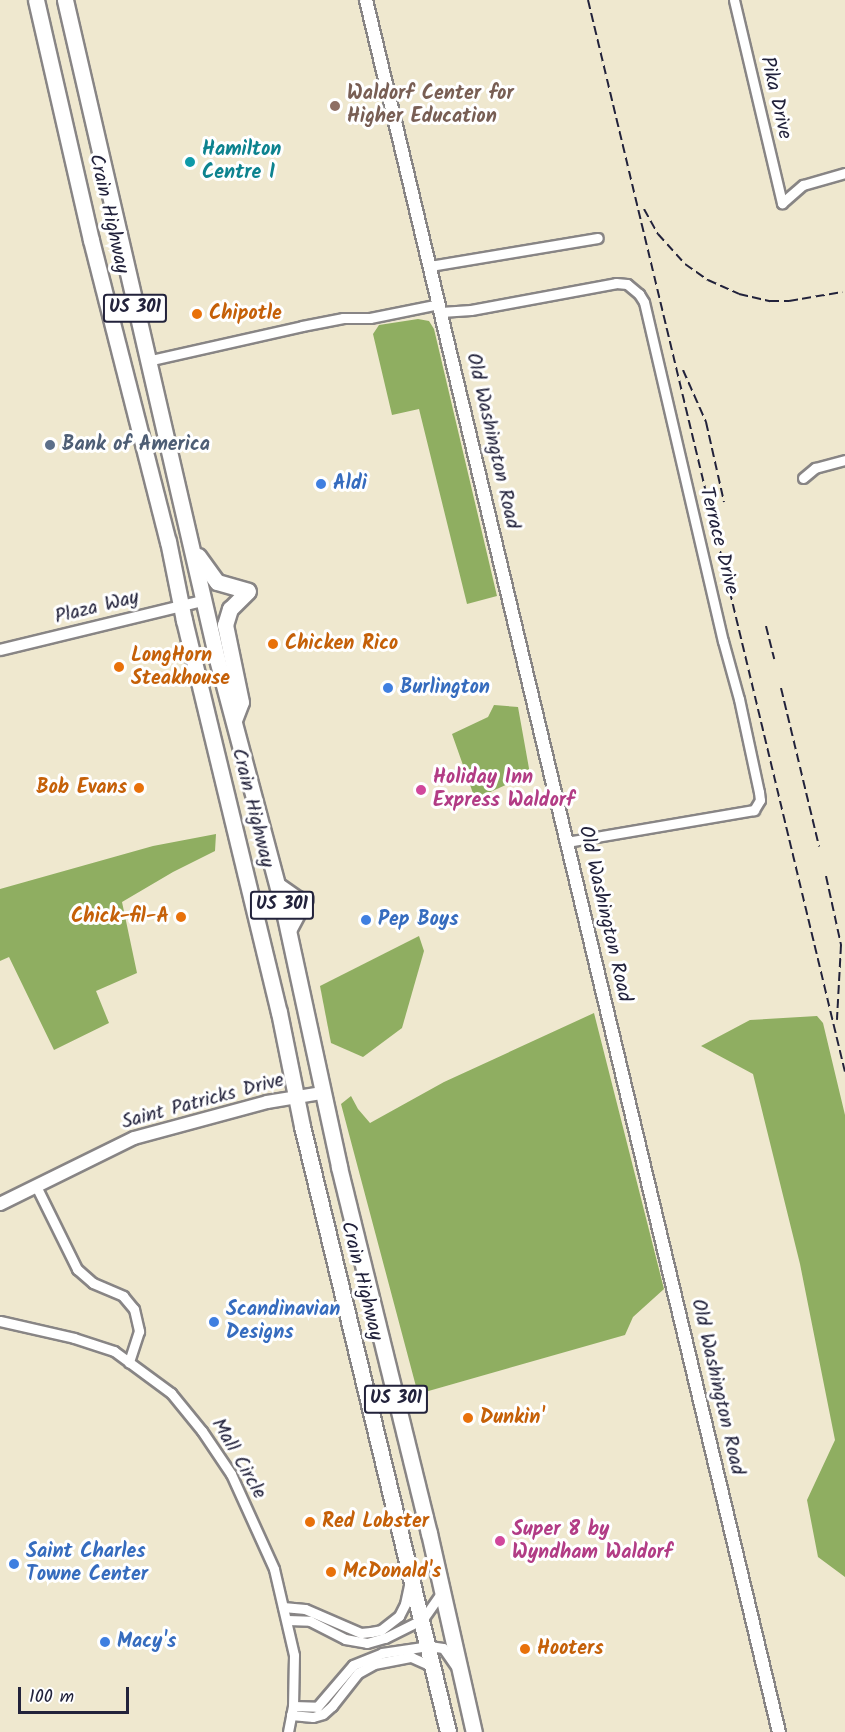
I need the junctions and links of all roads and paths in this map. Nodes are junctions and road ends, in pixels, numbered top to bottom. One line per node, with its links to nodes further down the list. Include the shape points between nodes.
1 (36, 0): 14 (highway, Crain Highway / US 301, via 91,240 168,541)
2 (65, 0): 9 (highway, Crain Highway / US 301)
3 (366, 0): 7 (main road, Old Washington Road)
4 (734, 0): 5 (street, Pika Drive, via 782,203 803,185)
5 (845, 173)
6 (598, 238): 7 (street)
7 (430, 266): 8 (main road, Old Washington Road)
8 (440, 308): 9 (street, via 332,320); 17 (main road, Old Washington Road); 17 (street, Terrace Drive, via 471,310 616,283 627,284 639,294 739,699 759,792 760,800 754,810)
9 (147, 361): 12 (highway, Crain Highway / US 301)
10 (845, 460): 11 (street, via 815,468)
11 (804, 478)
12 (192, 548): 13 (highway, Crain Highway / US 301); 16 (highway, via 217,582 248,591 230,609 225,625 241,702)
13 (203, 601): 14 (street, Plaza Way); 16 (highway, Crain Highway / US 301)
14 (180, 606): 15 (street, Plaza Way); 21 (highway, Crain Highway / US 301, via 279,1012)
15 (0, 650)
16 (234, 720): 18 (highway, Crain Highway / US 301)
17 (567, 842): 38 (main road, Old Washington Road)
18 (276, 880): 19 (highway, Crain Highway / US 301); 19 (street, via 308,899)
19 (289, 935): 20 (highway, Crain Highway / US 301)
20 (322, 1093): 21 (main road, Saint Patricks Drive); 27 (highway, Crain Highway / US 301)
21 (296, 1098): 22 (main road, Saint Patricks Drive, via 267,1102 134,1138); 26 (highway, Crain Highway / US 301)
22 (36, 1186): 23 (main road, Saint Patricks Drive); 25 (street, via 77,1269 93,1283 123,1296 134,1309 139,1331)
23 (0, 1204)
24 (0, 1321): 25 (street, Mall Circle, via 103,1346)
25 (129, 1362): 28 (street, Mall Circle, via 184,1407 231,1474 274,1569)
26 (409, 1565): 28 (street, via 405,1604 399,1616 381,1630 361,1633 310,1611); 29 (highway, Crain Highway / US 301)
27 (442, 1592): 29 (street); 33 (highway, Crain Highway / US 301)
28 (283, 1606): 30 (street, Mall Circle)
29 (423, 1619): 30 (street, via 367,1643 345,1639 310,1621); 31 (highway, Crain Highway / US 301)
30 (287, 1620): 34 (street, Mall Circle, via 295,1670)
31 (429, 1646): 32 (highway, Crain Highway / US 301); 33 (street, via 443,1648); 34 (street, via 366,1658 351,1668 317,1707)
32 (434, 1668): 34 (street, via 411,1657 374,1664 358,1672 323,1714 313,1717); 36 (highway, Crain Highway / US 301)
33 (463, 1681): 37 (highway, Crain Highway / US 301)
34 (292, 1710): 35 (street, Mall Circle)
35 (288, 1732)
36 (448, 1732)
37 (474, 1732)
38 (779, 1732)

